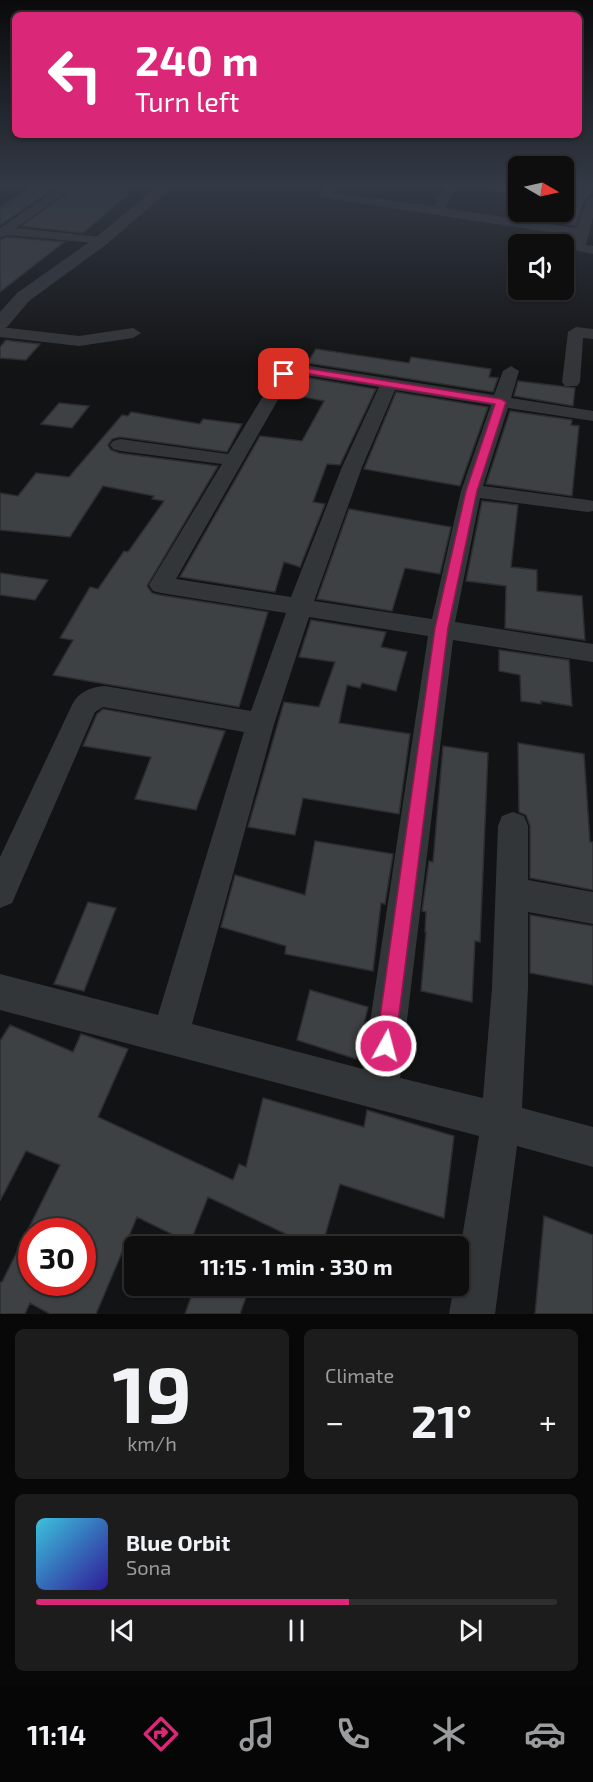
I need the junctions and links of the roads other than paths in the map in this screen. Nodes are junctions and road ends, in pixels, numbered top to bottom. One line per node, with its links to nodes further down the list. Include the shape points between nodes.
1 (94, 246): 4 (street, via 23,297)
2 (579, 246): 3 (street)
3 (593, 250)
4 (0, 323)
5 (0, 332): 6 (street, via 79,341)
6 (133, 333)
7 (593, 334): 9 (street, via 576,332)
8 (511, 371): 11 (street)
9 (571, 382)
10 (389, 384): 11 (street); 14 (street, via 298,369 286,372); 17 (street)
11 (501, 402): 12 (street); 15 (street)
12 (593, 416)
13 (120, 445): 14 (street)
14 (233, 460): 17 (street, via 161,585)
15 (471, 491): 16 (street); 18 (street)
16 (588, 506)
17 (299, 607): 18 (street); 20 (street)
18 (442, 628): 19 (street); 27 (street)
19 (593, 653)
20 (261, 724): 22 (street, via 105,696 89,700); 26 (street)
21 (513, 826): 23 (street)
22 (0, 891)
23 (512, 893): 24 (street); 28 (street)
24 (593, 908)
25 (0, 992): 26 (street)
26 (170, 1037): 27 (street)
27 (379, 1092): 28 (street)
28 (501, 1122): 29 (street); 30 (street)
29 (593, 1147)
30 (472, 1314)

